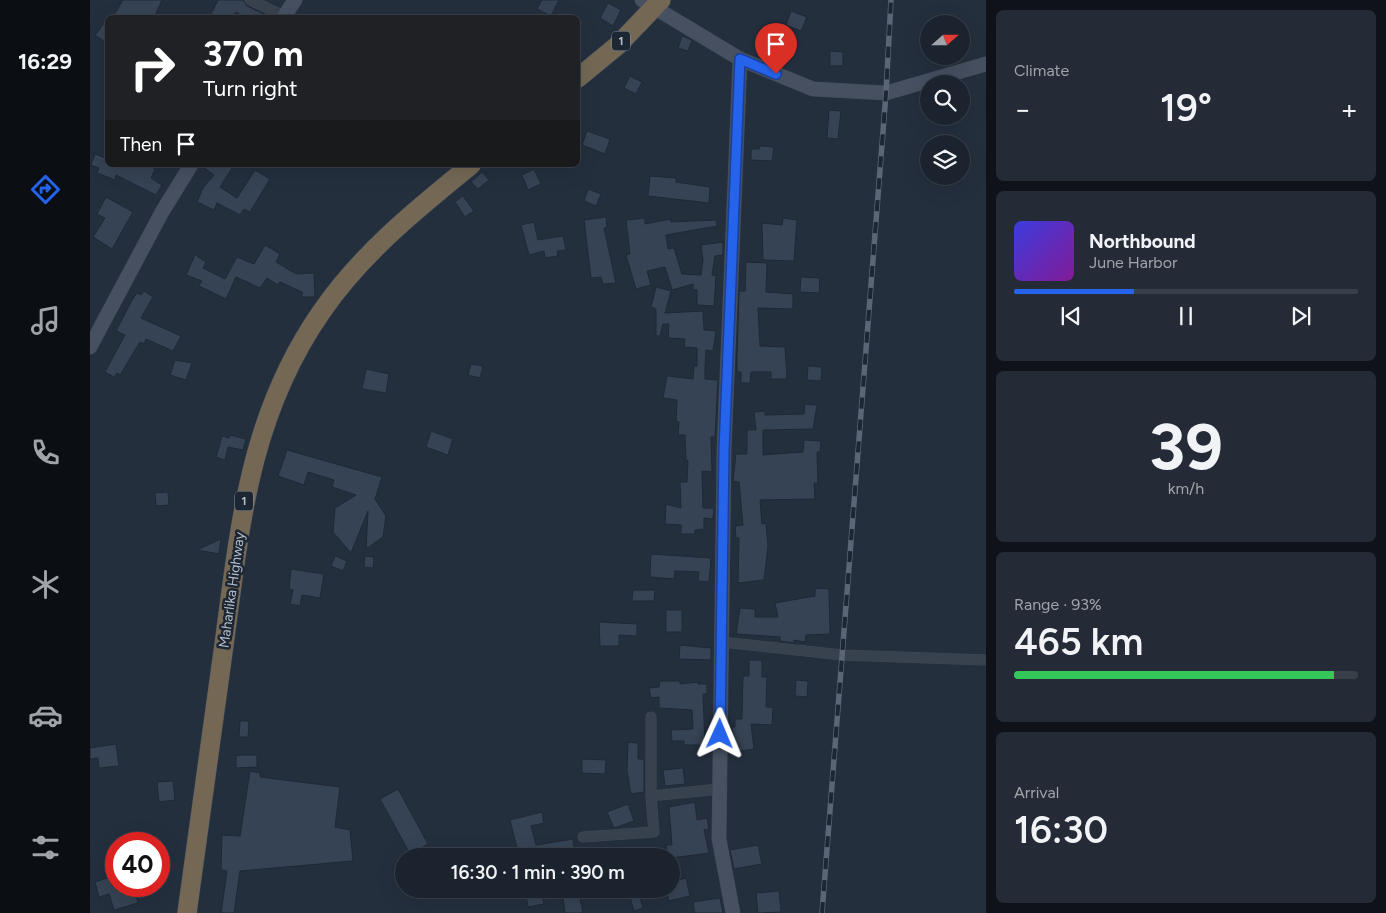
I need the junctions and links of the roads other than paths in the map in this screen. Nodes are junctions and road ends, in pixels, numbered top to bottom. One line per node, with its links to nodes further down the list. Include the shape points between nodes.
1 (250, 0): 4 (street)
2 (295, 0): 5 (street)
3 (653, 3): 6 (street); 8 (highway, 1, via 618,45)
4 (280, 15)
5 (285, 15)
6 (740, 59): 7 (street, via 813,89 886,93); 12 (street, via 724,451)
7 (986, 64)
8 (580, 76)
9 (190, 167): 11 (street)
10 (469, 167): 18 (highway, Maharlika Highway / 1, via 408,216 362,262 322,311 290,364 266,420 244,499)
11 (90, 347)
12 (722, 642): 13 (street, via 842,655); 15 (street)
13 (986, 660)
14 (651, 717): 16 (street)
15 (719, 788): 16 (street); 19 (street, via 718,839)
16 (651, 796): 17 (street, via 654,832)
17 (583, 837)
18 (187, 913)
19 (732, 913)

